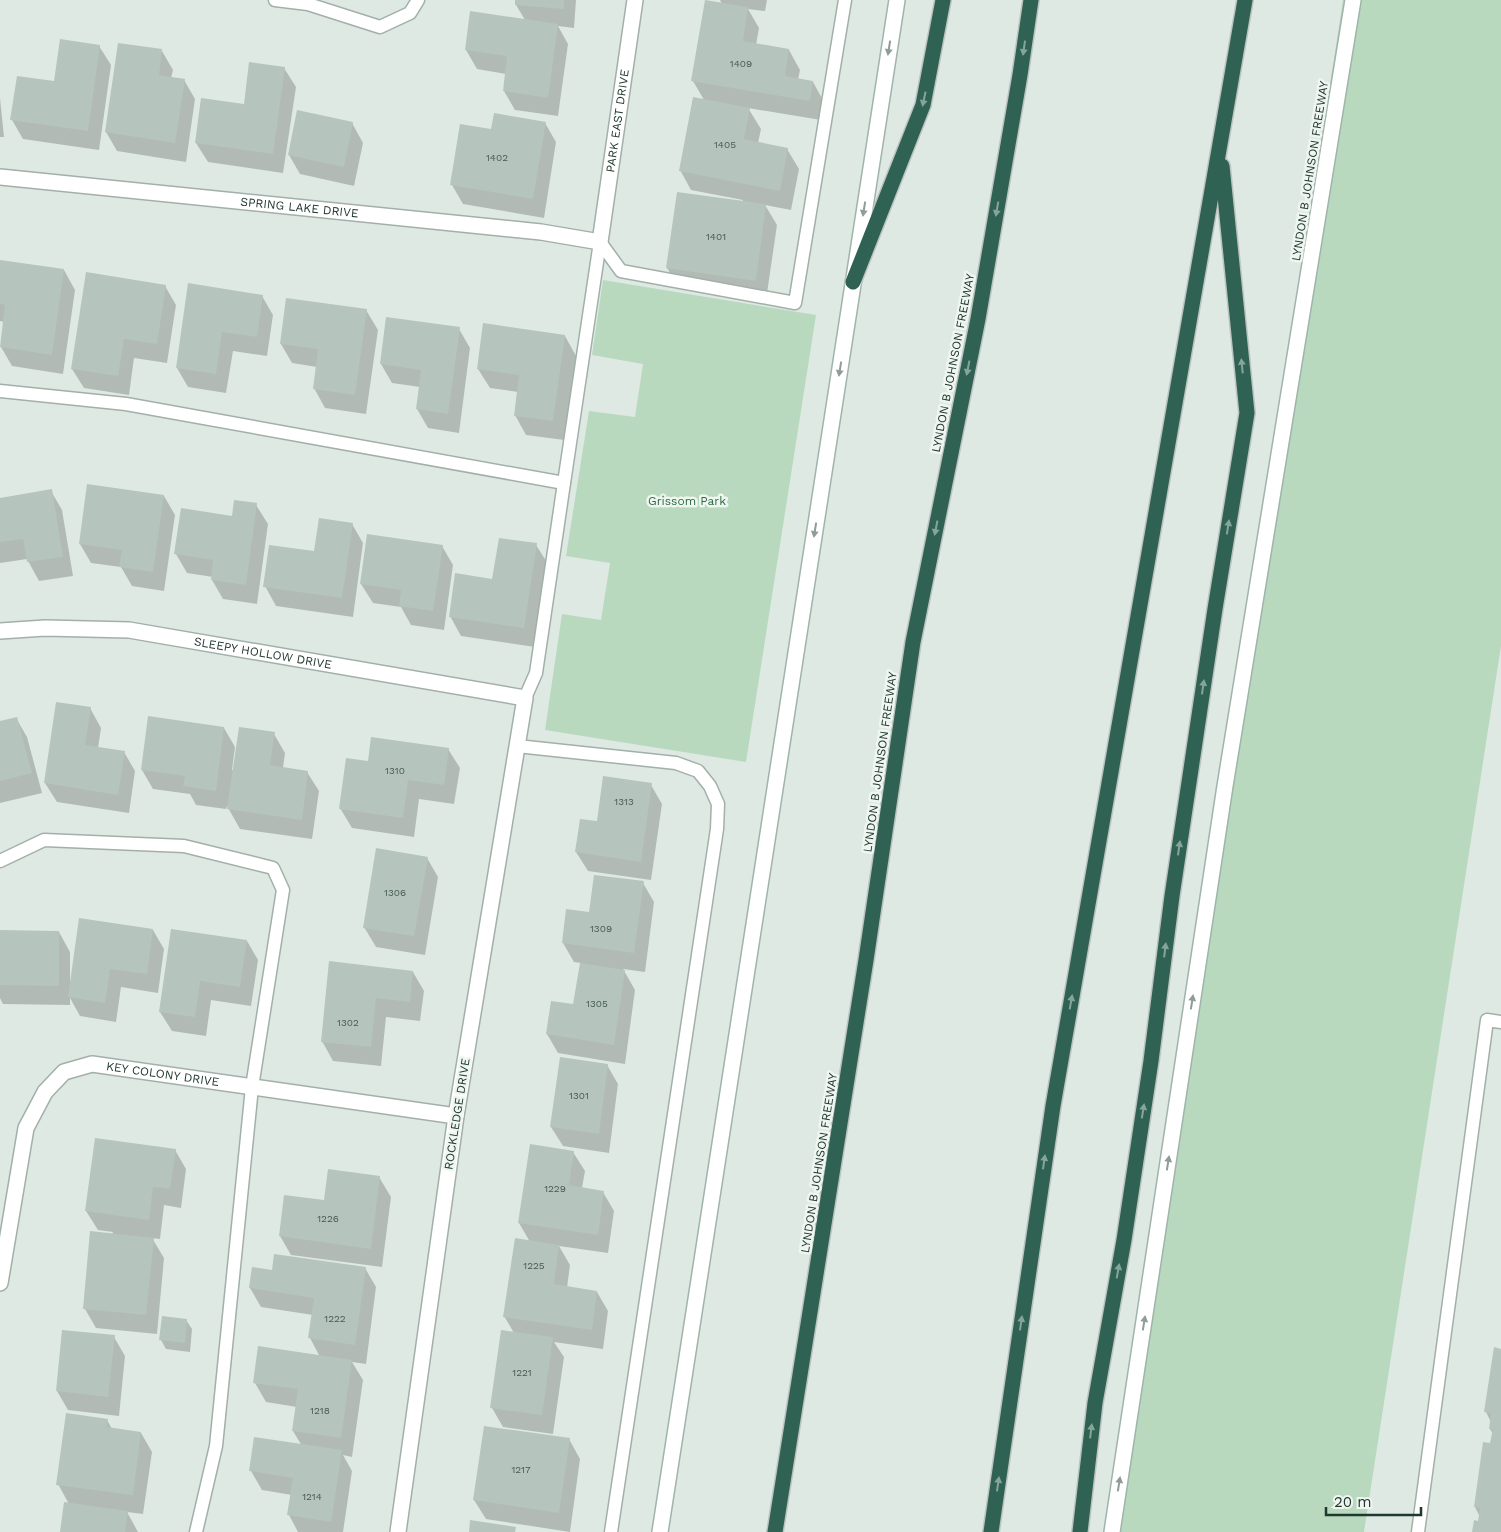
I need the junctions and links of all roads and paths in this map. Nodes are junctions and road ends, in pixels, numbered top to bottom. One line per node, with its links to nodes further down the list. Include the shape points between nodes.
1 (275, 0): 2 (lane, via 308,4 380,27 410,13)
2 (418, 0)
3 (635, 0): 12 (main road, PARK EAST DRIVE)
4 (845, 0): 12 (lane, via 795,303 621,271)
5 (896, 0): 13 (main road, one-way to 13)
6 (943, 0): 13 (highway, one-way to 13, via 923,106)
7 (1031, 0): 28 (highway, LYNDON B JOHNSON FREEWAY, one-way to 28, via 978,319 913,642)
8 (1245, 0): 10 (highway)
9 (1353, 0): 31 (main road, LYNDON B JOHNSON FREEWAY, one-way to 9, via 1225,786)
10 (1220, 147): 29 (highway, one-way to 10, via 1052,1106); 30 (highway, one-way to 10, via 1095,1403 1124,1240 1213,618 1247,414)
11 (0, 177): 12 (main road, SPRING LAKE DRIVE, via 541,232)
12 (600, 242): 15 (lane)
13 (853, 282): 27 (main road, one-way to 27)
14 (0, 391): 15 (lane, via 126,404)
15 (564, 483): 17 (lane, via 536,673)
16 (0, 630): 17 (main road, SLEEPY HOLLOW DRIVE, via 130,630)
17 (525, 698): 18 (main road, ROCKLEDGE DRIVE)
18 (517, 746): 22 (main road, ROCKLEDGE DRIVE); 26 (lane, via 676,763 698,772 710,786 718,804 716,839)
19 (0, 861): 21 (lane, via 44,840 184,846 273,868 284,890)
20 (1501, 1022): 32 (lane, via 1487,1020)
21 (252, 1087): 22 (main road, KEY COLONY DRIVE); 23 (main road, KEY COLONY DRIVE, via 92,1064 64,1072 45,1092 26,1128); 24 (lane, via 216,1446)
22 (456, 1116): 25 (main road, ROCKLEDGE DRIVE)
23 (0, 1283)
24 (196, 1532)
25 (398, 1532)
26 (611, 1532)
27 (660, 1532)
28 (775, 1532)
29 (991, 1532)
30 (1080, 1532)
31 (1112, 1532)
32 (1418, 1532)

